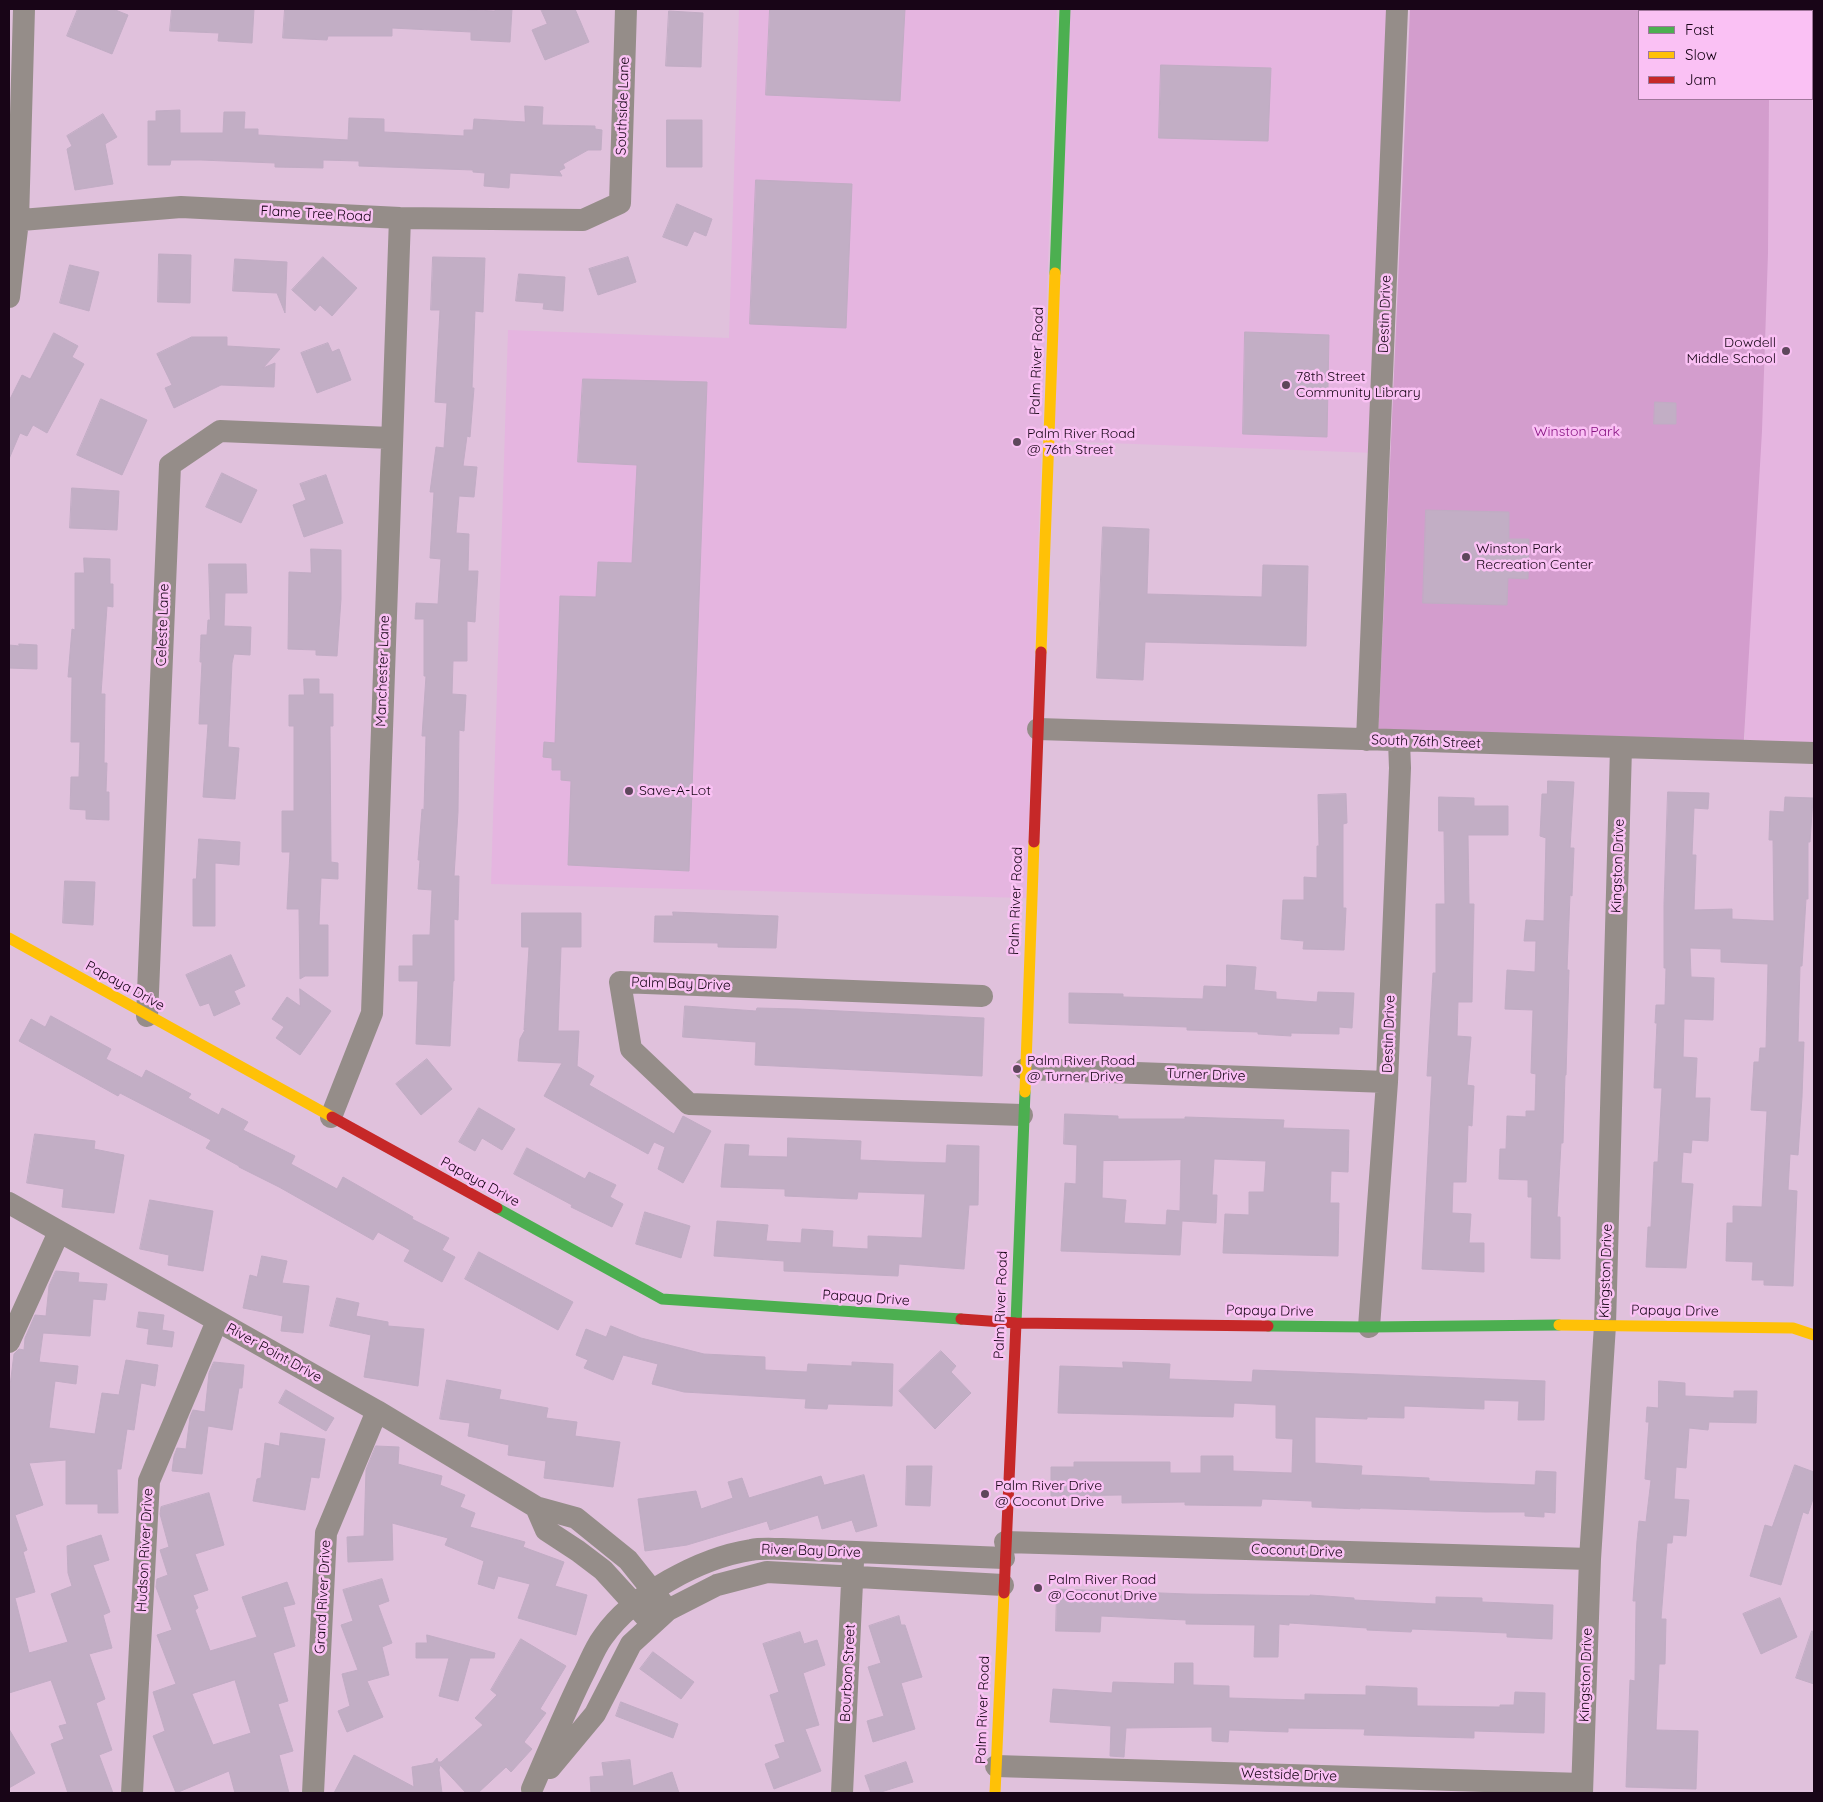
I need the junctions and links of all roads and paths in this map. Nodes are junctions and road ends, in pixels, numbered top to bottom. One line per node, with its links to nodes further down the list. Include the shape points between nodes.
1 (24, 9): 7 (street)
2 (626, 9): 5 (street, Southside Lane)
3 (1065, 9): 10 (street, Palm River Road)
4 (1398, 9): 11 (street, Destin Drive)
5 (620, 203): 6 (street, Flame Tree Road, via 583,220)
6 (400, 218): 7 (street, Flame Tree Road, via 181,207); 9 (street, Manchester Lane)
7 (14, 221): 8 (street)
8 (9, 297)
9 (391, 438): 17 (street, Celeste Lane, via 220,431 170,465); 21 (street, Manchester Lane, via 372,1013)
10 (1038, 728): 11 (street, South 76th Street); 18 (street, Palm River Road)
11 (1367, 740): 12 (street, South 76th Street)
12 (1399, 741): 13 (street, South 76th Street); 19 (street, Destin Drive)
13 (1621, 748): 14 (street, South 76th Street); 26 (street, Kingston Drive)
14 (1814, 753)
15 (9, 938): 17 (street, Papaya Drive)
16 (982, 996): 20 (street, Palm Bay Drive, via 620,982 630,1049 689,1104)
17 (147, 1016): 21 (street, Papaya Drive)
18 (1025, 1069): 19 (street, Turner Drive); 20 (street, Palm River Road)
19 (1387, 1082): 27 (street, Destin Drive)
20 (1022, 1115): 25 (street, Palm River Road)
21 (331, 1117): 25 (street, Papaya Drive, via 662,1299)
22 (9, 1203): 23 (street, River Point Drive)
23 (59, 1232): 24 (street, River Point Drive); 29 (street)
24 (217, 1321): 30 (street, River Point Drive); 43 (street, Hudson River Drive, via 149,1481)
25 (1016, 1323): 27 (street, Papaya Drive); 32 (street, Palm River Road)
26 (1605, 1325): 27 (street, Papaya Drive); 28 (street, Papaya Drive, via 1793,1328); 34 (street, Kingston Drive)
27 (1369, 1327)
28 (1814, 1335)
29 (9, 1342)
30 (377, 1411): 31 (street, River Point Drive); 44 (street, Grand River Drive, via 326,1534)
31 (536, 1507): 37 (street, River Point Drive, via 576,1518 628,1560); 38 (street, via 546,1530 602,1570)
32 (1005, 1550): 33 (street, River Bay Drive); 34 (street, Coconut Drive); 36 (street, Palm River Road)
33 (853, 1552): 35 (street, Bourbon Street); 37 (street, River Bay Drive, via 753,1550 692,1568)
34 (1590, 1559): 41 (street, Kingston Drive)
35 (852, 1576): 36 (street, River Bay Drive); 39 (street, River Bay Drive, via 766,1572 717,1585); 45 (street, Bourbon Street)
36 (1003, 1585): 40 (street, Palm River Road)
37 (653, 1591): 38 (street, River Bay Drive); 39 (street, River Point Drive)
38 (634, 1605): 39 (street); 42 (street, River Bay Drive, via 614,1622 602,1638)
39 (660, 1617): 42 (street, River Bay Drive, via 631,1644 595,1714)
40 (996, 1766): 41 (street, Westside Drive); 46 (street, Palm River Road)
41 (1582, 1789)
42 (531, 1792)
43 (132, 1793)
44 (313, 1793)
45 (842, 1793)
46 (995, 1793)

